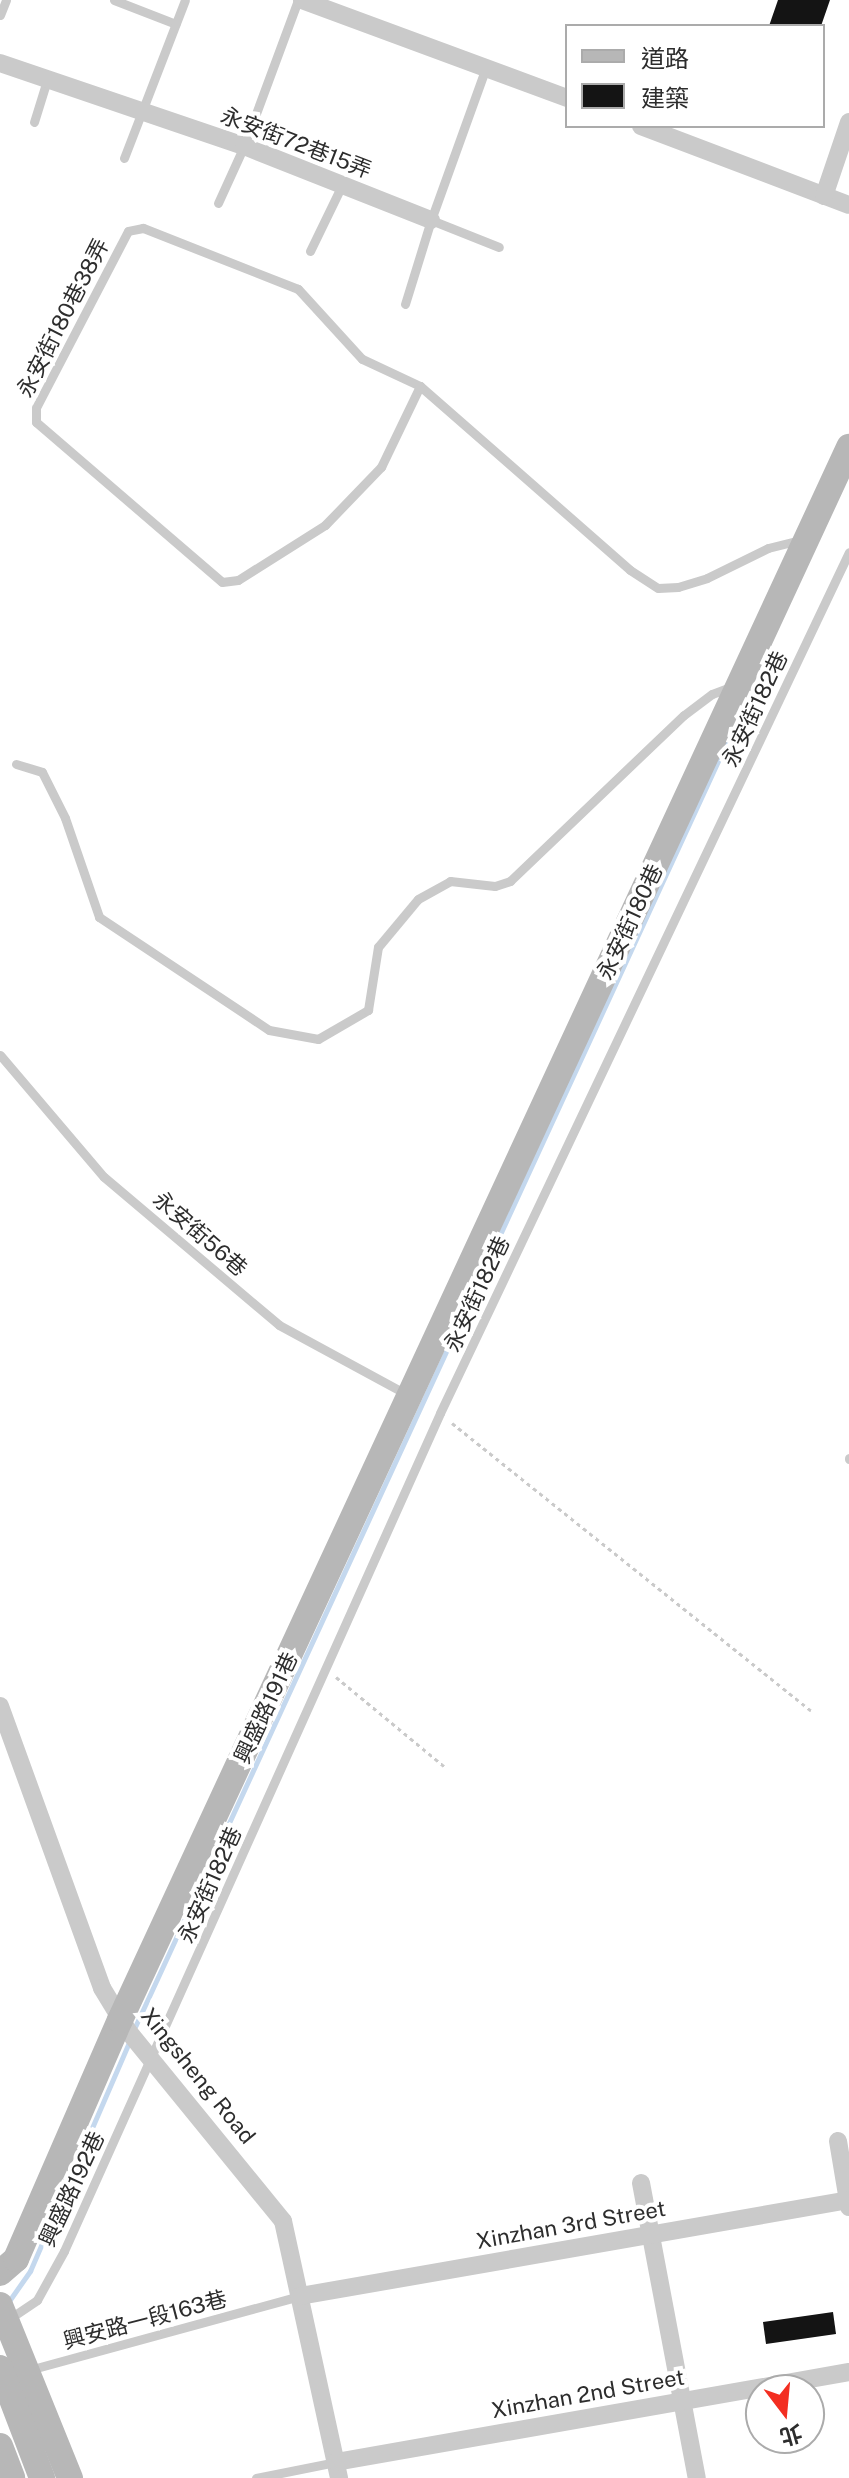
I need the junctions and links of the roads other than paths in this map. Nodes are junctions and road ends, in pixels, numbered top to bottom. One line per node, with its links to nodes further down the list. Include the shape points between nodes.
1 (6, 0): 6 (lane)
2 (114, 0): 7 (lane)
3 (185, 0): 7 (lane)
4 (300, 0): 5 (street); 16 (lane)
5 (349, 7): 9 (street)
6 (0, 15)
7 (176, 24): 12 (lane)
8 (0, 63): 10 (street, 永安街72巷15弄)
9 (486, 67): 11 (street); 22 (lane)
10 (47, 80): 12 (street, 永安街72巷15弄); 13 (lane)
11 (565, 97)
12 (143, 114): 16 (street, 永安街72巷15弄); 17 (lane)
13 (34, 122)
14 (849, 122): 19 (street)
15 (646, 128): 19 (street)
16 (244, 146): 18 (street, 永安街72巷15弄); 20 (lane)
17 (124, 158)
18 (342, 185): 22 (street, 永安街72巷15弄); 24 (lane)
19 (824, 196): 21 (street)
20 (218, 203)
21 (849, 205)
22 (431, 220): 23 (lane); 25 (lane)
23 (499, 247)
24 (310, 251)
25 (405, 304)
26 (420, 386): 26 (lane, 永安街180巷38弄, via 381,467 325,525 238,580 222,582 36,422 36,408 128,231 143,228 298,289 362,359); 28 (lane, 永安街180巷38弄, via 630,570 658,588 707,578 768,548)
27 (849, 447): 28 (street, 永安街180巷)
28 (807, 538): 30 (street, 永安街180巷)
29 (849, 552): 36 (lane, 永安街182巷, via 440,1413)
30 (740, 684): 31 (lane, via 712,694 684,715 510,881 495,886 450,881 418,899 378,947 368,1010 318,1039 269,1030 99,917 65,818 42,772); 33 (street, 永安街180巷)
31 (16, 764)
32 (0, 1055): 33 (lane, 永安街56巷, via 104,1177 279,1325)
33 (411, 1396): 35 (street, 興盛路191巷)
34 (0, 1706): 35 (street, Xingsheng Road, via 102,1988)
35 (124, 2025): 36 (street, Xingsheng Road); 41 (street, 興盛路191巷, via 16,2259)
36 (149, 2054): 42 (street, Xingsheng Road, via 283,2221); 43 (lane, 興盛路192巷, via 64,2251 37,2300)
37 (838, 2141): 39 (street)
38 (641, 2183): 40 (street)
39 (849, 2202): 40 (street, Xinzhan 3rd Street)
40 (649, 2236): 42 (street, Xinzhan 3rd Street); 46 (street)
41 (0, 2273)
42 (300, 2296): 45 (lane, 興安路一段163巷); 48 (street, Xingsheng Road)
43 (3, 2313): 45 (street)
44 (849, 2372): 46 (street, Xinzhan 2nd Street)
45 (8, 2373): 50 (street); 51 (street)
46 (684, 2402): 48 (street, Xinzhan 2nd Street); 53 (street)
47 (0, 2446): 49 (street)
48 (337, 2470): 52 (lane)
49 (12, 2478)
50 (42, 2478)
51 (70, 2478)
52 (256, 2478)
53 (697, 2478)

